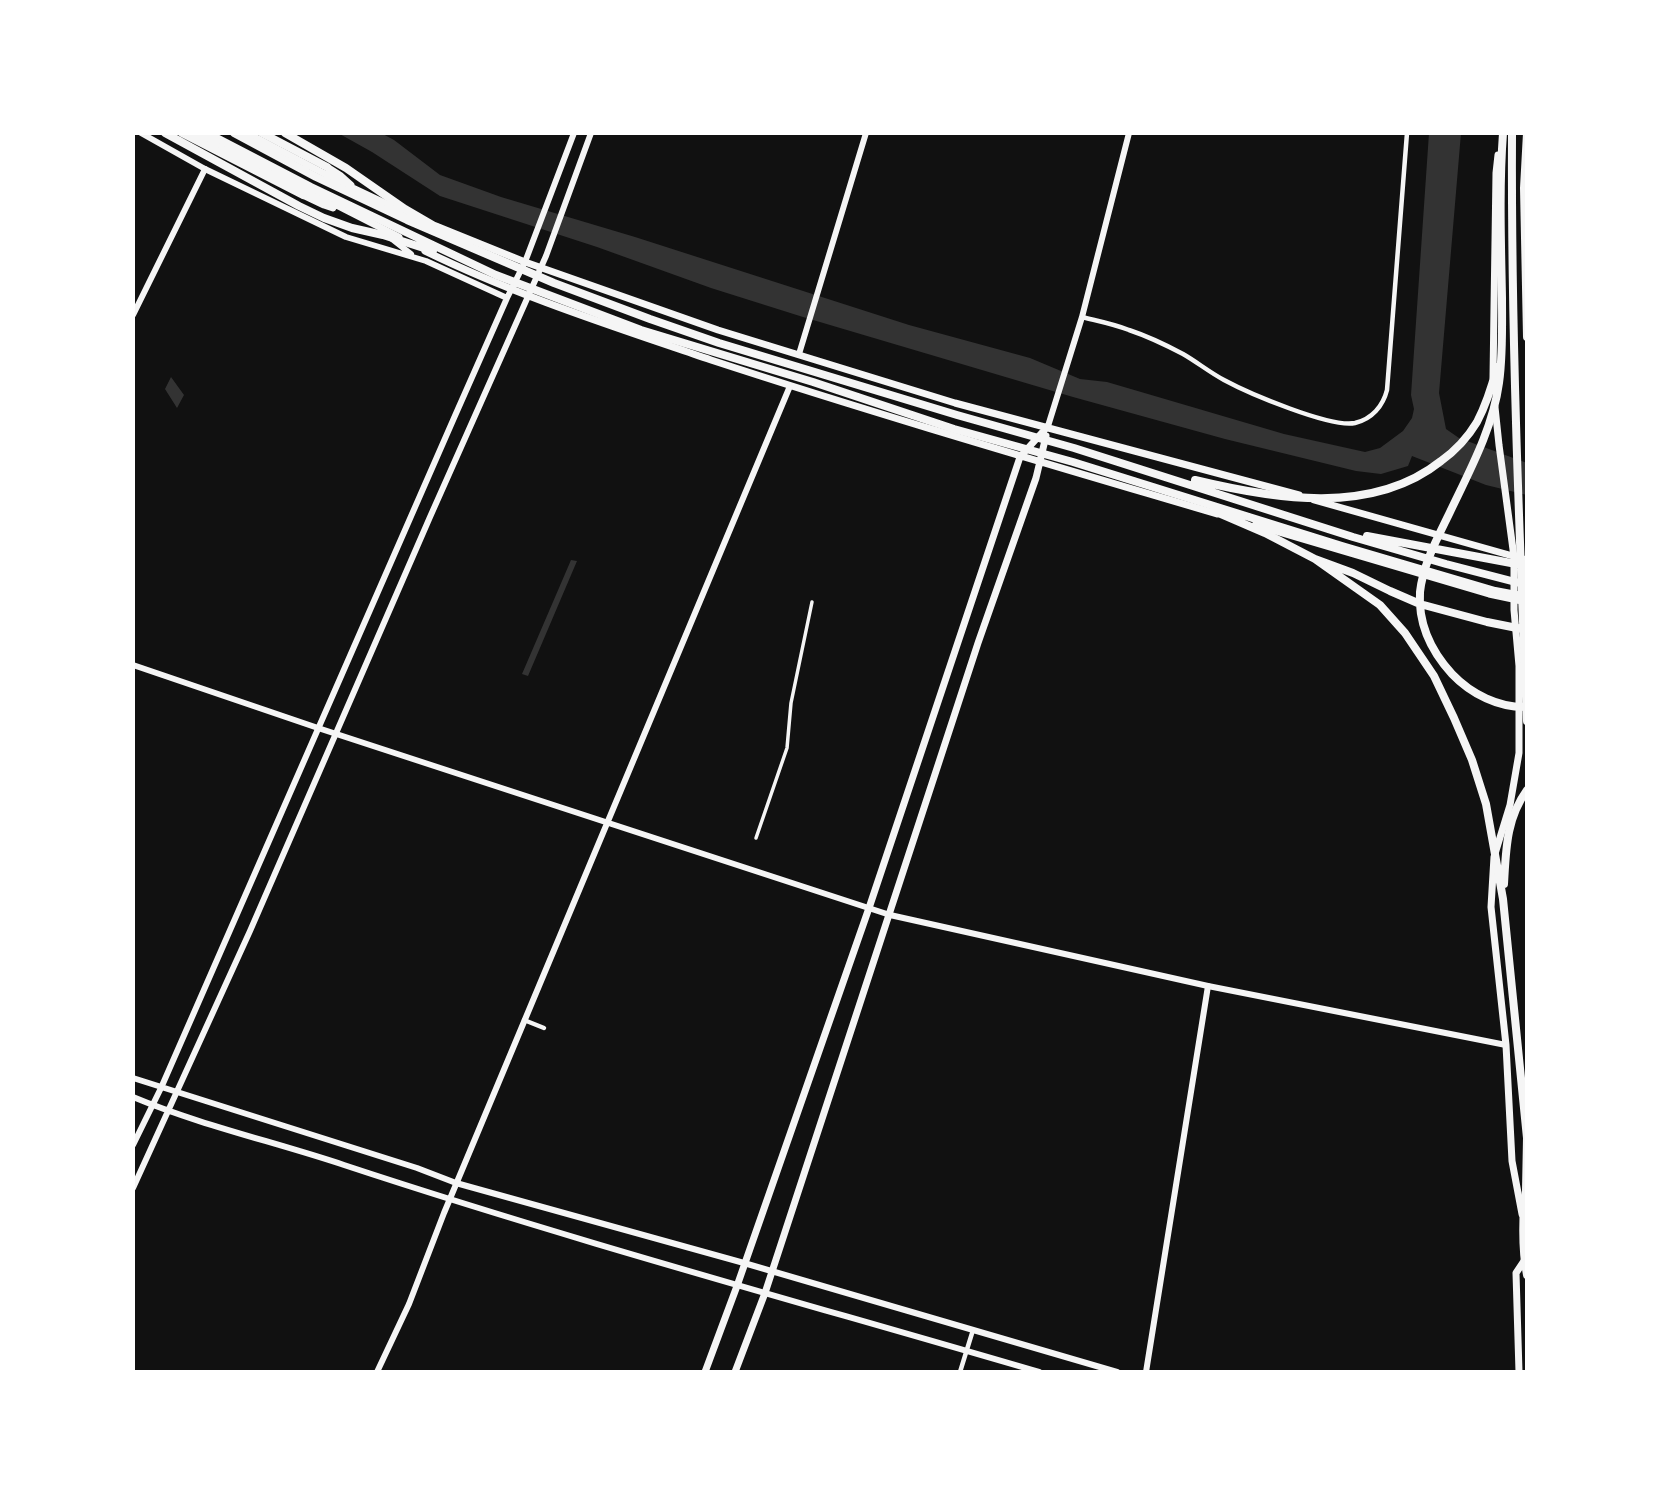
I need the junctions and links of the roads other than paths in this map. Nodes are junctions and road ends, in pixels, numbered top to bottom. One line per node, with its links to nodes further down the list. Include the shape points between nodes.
1 (141, 133): 19 (main road)
2 (165, 133): 26 (highway, via 324,218)
3 (182, 133): 21 (highway)
4 (195, 133): 22 (main road)
5 (207, 133): 26 (highway)
6 (233, 133): 24 (highway, via 316,177)
7 (247, 133): 20 (main road)
8 (262, 133): 18 (highway)
9 (285, 133): 24 (highway)
10 (574, 133): 27 (main road)
11 (591, 133): 28 (main road)
12 (866, 133): 36 (main road)
13 (1129, 133): 33 (main road)
14 (1407, 133): 33 (street, via 1387,390 1379,408 1364,420 1335,422 1284,406 1129,330)
15 (1502, 133): 34 (highway); 44 (main road, via 1496,173 1493,363)
16 (1512, 133): 57 (highway)
17 (1527, 133): 35 (highway)
18 (327, 167): 20 (main road)
19 (205, 169): 25 (main road, via 346,237); 32 (main road)
20 (360, 192): 27 (main road)
21 (303, 195): 22 (main road)
22 (347, 211): 23 (main road)
23 (374, 225): 25 (main road); 29 (main road)
24 (471, 247): 41 (highway, via 554,283 719,343)
25 (414, 257): 31 (main road)
26 (462, 259): 42 (highway, via 641,330)
27 (525, 262): 28 (main road); 29 (main road)
28 (541, 268): 30 (main road); 36 (main road)
29 (511, 290): 30 (main road); 31 (main road)
30 (527, 296): 37 (main road); 59 (main road)
31 (507, 298): 58 (main road)
32 (133, 315)
33 (1082, 317): 38 (main road)
34 (1503, 337): 41 (highway, via 1488,397 1476,423 1439,463 1394,488 1354,497 1286,497 1238,491); 56 (highway, via 1496,401 1432,551 1422,582 1421,610 1430,646 1460,682 1492,702)
35 (1527, 337)
36 (799, 354): 38 (main road)
37 (790, 386): 39 (main road); 61 (main road)
38 (1048, 426): 39 (main road); 40 (main road); 44 (main road)
39 (1020, 457): 40 (main road); 64 (main road)
40 (1040, 462): 49 (main road); 65 (main road)
41 (1134, 466): 43 (highway)
42 (1173, 494): 45 (highway); 50 (highway)
43 (1330, 528): 47 (highway); 48 (highway)
44 (1514, 557): 46 (main road); 49 (main road)
45 (1315, 559): 52 (highway, via 1420,604); 63 (highway, via 1380,605 1434,676 1472,760 1486,804)
46 (1527, 560)
47 (1527, 566)
48 (1527, 585)
49 (1515, 599): 50 (main road); 55 (main road)
50 (1527, 600)
51 (812, 602): 62 (street, via 791,703 787,748)
52 (1527, 630)
53 (1527, 659): 55 (main road)
54 (133, 665): 58 (main road)
55 (1519, 666): 69 (main road, via 1519,753 1510,805 1494,856 1491,907)
56 (1527, 708)
57 (1527, 721)
58 (318, 728): 59 (main road); 71 (main road)
59 (337, 733): 61 (main road); 72 (main road)
60 (1527, 790): 63 (highway, via 1511,820)
61 (607, 822): 64 (main road); 67 (main road)
62 (756, 838)
63 (1503, 899): 76 (highway)
64 (869, 908): 65 (main road); 84 (main road)
65 (890, 915): 66 (main road); 85 (main road)
66 (1208, 986): 69 (main road); 97 (main road)
67 (524, 1020): 68 (street); 78 (main road)
68 (544, 1028)
69 (1506, 1045): 82 (main road, via 1512,1161)
70 (133, 1078): 71 (main road)
71 (160, 1088): 72 (main road); 74 (main road)
72 (177, 1093): 75 (main road); 78 (main road)
73 (133, 1097): 74 (main road)
74 (152, 1105): 75 (main road); 77 (main road)
75 (169, 1111): 80 (main road); 81 (main road)
76 (1527, 1138): 79 (highway)
77 (133, 1145)
78 (456, 1184): 81 (main road); 84 (main road)
79 (1527, 1187): 82 (highway)
80 (133, 1188)
81 (449, 1200): 87 (main road); 91 (main road)
82 (1524, 1225): 83 (highway)
83 (1524, 1261): 86 (highway); 98 (main road, via 1516,1273)
84 (744, 1263): 85 (main road); 87 (main road)
85 (772, 1271): 88 (main road); 89 (main road)
86 (1527, 1275)
87 (737, 1286): 88 (main road); 92 (main road)
88 (765, 1293): 90 (main road); 93 (main road)
89 (973, 1329): 90 (street); 96 (main road)
90 (967, 1351): 94 (street); 95 (main road)
91 (377, 1372)
92 (705, 1372)
93 (735, 1372)
94 (960, 1372)
95 (1039, 1372)
96 (1117, 1372)
97 (1146, 1372)
98 (1518, 1372)

